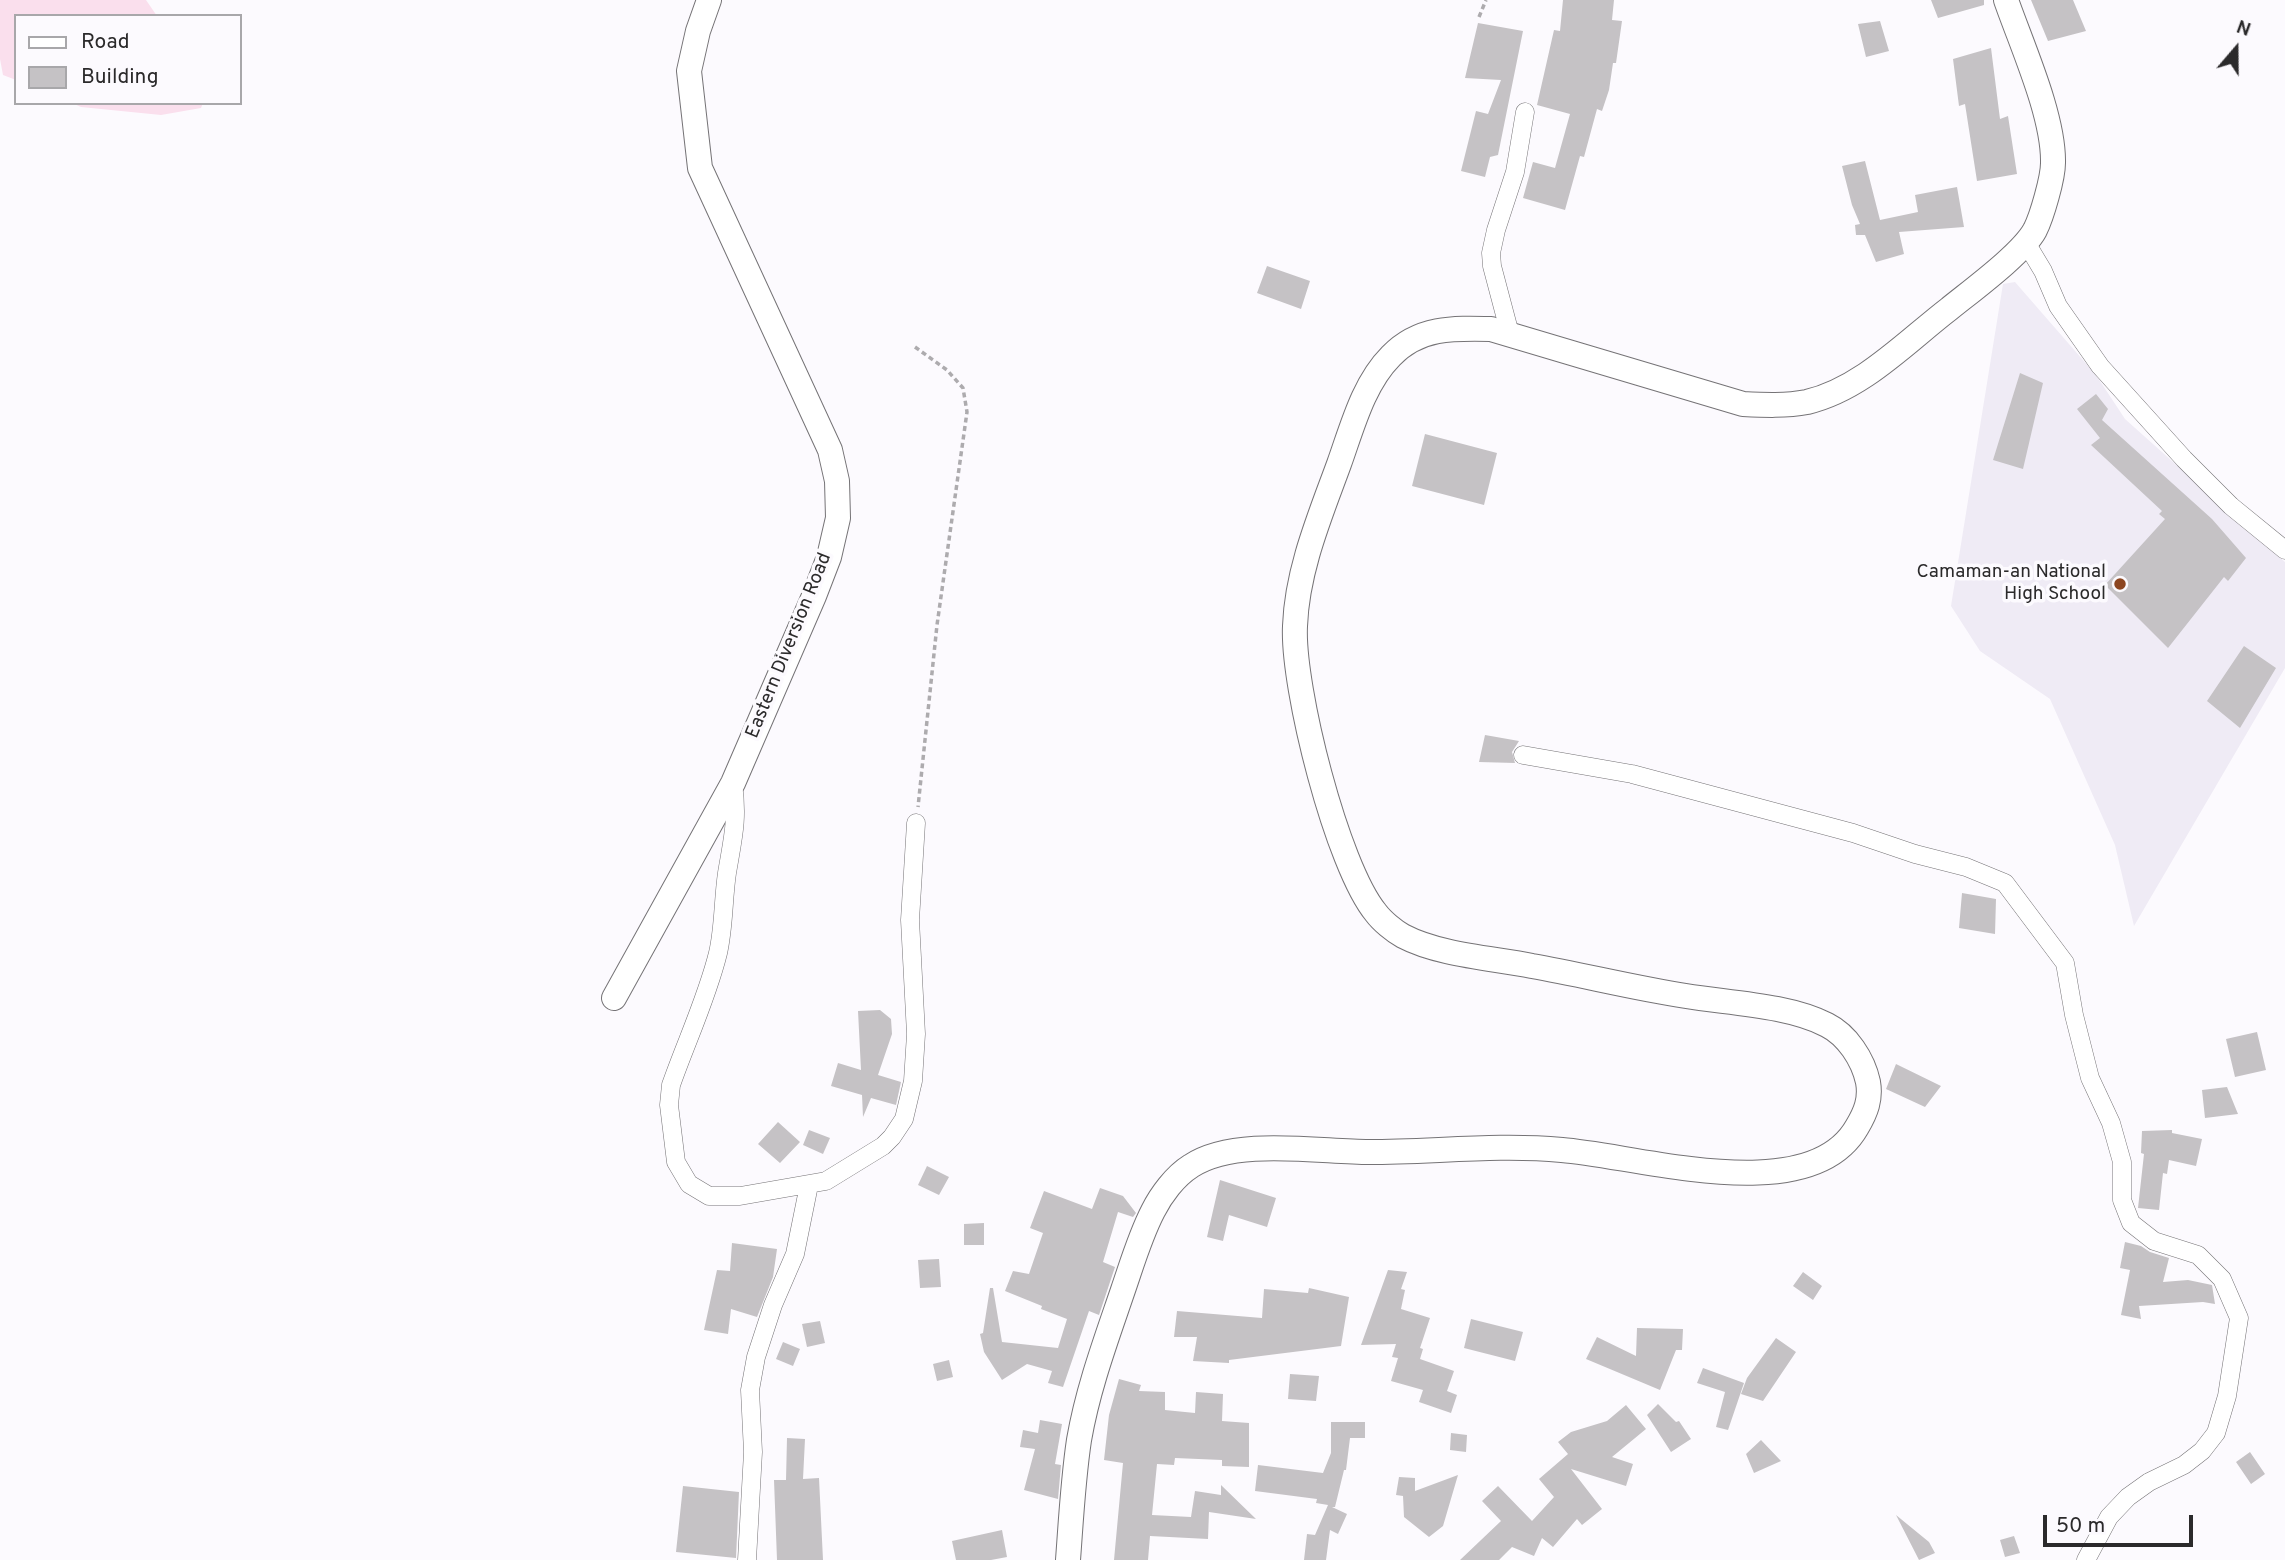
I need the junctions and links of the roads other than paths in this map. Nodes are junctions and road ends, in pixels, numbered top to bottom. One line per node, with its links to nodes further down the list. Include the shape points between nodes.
1 (709, 0): 8 (main road, Eastern Diversion Road, via 689,71 700,168 822,431 837,481 838,518 829,557)
2 (2006, 0): 4 (main road, via 2050,128 2054,166 2035,230)
3 (1525, 112): 5 (street, via 1515,172 1491,253)
4 (2024, 244): 5 (main road, via 1893,355 1855,380 1808,401 1743,404); 6 (street, via 2043,271 2058,306 2100,366 2231,506)
5 (1510, 334): 13 (main road, via 1480,328 1428,332 1393,353 1371,381 1306,560 1296,598 1294,634 1303,698 1324,790 1361,891 1378,916 1403,936 1443,950 1758,1006 1830,1026 1860,1060 1868,1083 1868,1109 1848,1143 1805,1166 1772,1173 1727,1173 1560,1149 1274,1149 1214,1155 1191,1166 1155,1206 1095,1373 1079,1444)
6 (2285, 550)
7 (1523, 755): 14 (street, via 1632,774 1966,867 2005,883 2065,962 2090,1078 2111,1123 2122,1162 2122,1200 2131,1223 2154,1241 2198,1255 2222,1279 2239,1318 2227,1396 2216,1433 2184,1465 2128,1497 2109,1517)
8 (733, 783): 10 (main road, Eastern Diversion Road); 11 (street, via 737,813 718,954 671,1085 669,1113 676,1162 689,1184 709,1196)
9 (916, 822): 11 (street, via 910,920 916,1034 913,1081 904,1119 883,1146 826,1181)
10 (614, 998)
11 (809, 1185): 12 (street, via 795,1254 763,1333 750,1391 753,1452)
12 (747, 1560)
13 (1068, 1560)
14 (2086, 1560)

